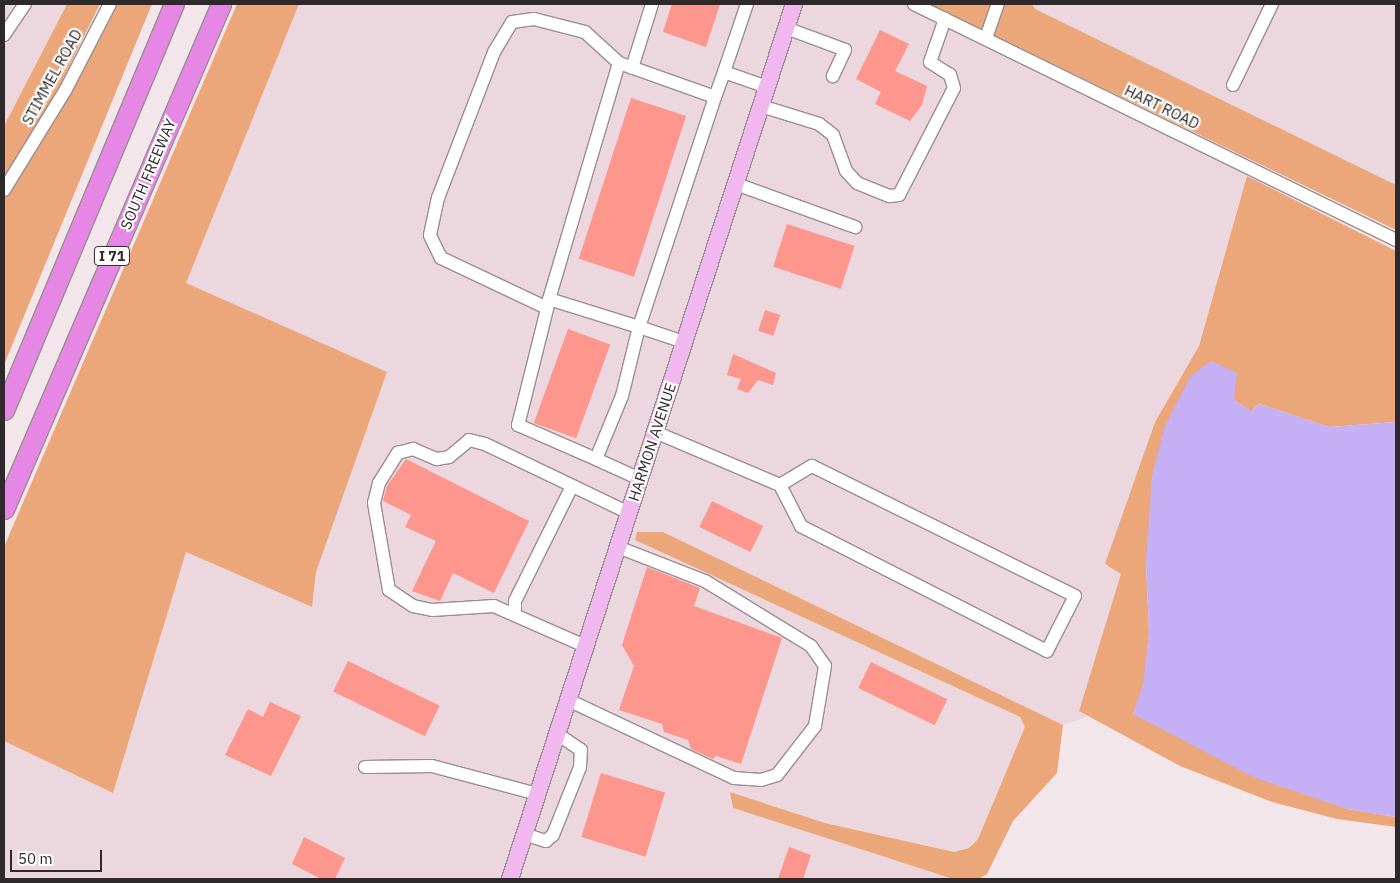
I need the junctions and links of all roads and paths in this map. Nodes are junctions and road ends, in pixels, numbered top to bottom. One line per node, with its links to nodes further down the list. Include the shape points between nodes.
1 (25, 4): 13 (street)
2 (110, 4): 24 (street, STIMMEL ROAD, via 65,91)
3 (174, 4): 30 (highway, I 71)
4 (221, 4): 36 (highway, SOUTH FREEWAY / I 71)
5 (652, 4): 16 (street)
6 (747, 4): 17 (street)
7 (794, 4): 12 (main road, HARMON AVENUE)
8 (914, 4): 11 (street, HART ROAD)
9 (998, 4): 14 (street)
10 (1272, 4): 19 (street)
11 (945, 19): 14 (street, HART ROAD); 22 (street, via 930,62 950,75 954,88 899,195 890,196 857,183 846,171 833,135 819,124)
12 (786, 28): 18 (street, via 845,50); 20 (main road, HARMON AVENUE)
13 (4, 35)
14 (986, 38): 26 (street, HART ROAD)
15 (619, 63): 16 (street); 27 (street); 27 (street, via 585,32 534,19 512,22 494,52 438,198 430,234 441,258)
16 (632, 68): 21 (street)
17 (724, 72): 20 (street); 21 (street)
18 (833, 76)
19 (1233, 84)
20 (767, 87): 22 (main road, HARMON AVENUE)
21 (715, 97): 28 (street)
22 (761, 106): 23 (main road, HARMON AVENUE)
23 (736, 184): 25 (street); 29 (main road, HARMON AVENUE)
24 (4, 190)
25 (856, 227)
26 (1396, 240)
27 (548, 303): 28 (street); 32 (street, via 518,425)
28 (638, 327): 29 (street); 32 (street, via 622,396)
29 (684, 342): 31 (main road, HARMON AVENUE)
30 (4, 410)
31 (655, 432): 33 (main road, HARMON AVENUE); 35 (street)
32 (596, 459): 33 (street)
33 (640, 479): 37 (main road, HARMON AVENUE)
34 (572, 486): 37 (street); 39 (street, via 515,601); 39 (street, via 469,440 449,457 437,459 413,449 398,454 383,475 374,503 389,590 422,608 480,604)
35 (780, 486): 35 (street, via 812,466 1075,596 1047,651 801,526)
36 (4, 509)
37 (629, 513): 38 (main road, HARMON AVENUE)
38 (618, 547): 40 (main road, HARMON AVENUE); 41 (street, via 705,581 811,646 825,666 815,726 777,774 762,780 734,778)
39 (515, 615): 40 (street)
40 (585, 646): 41 (main road, HARMON AVENUE)
41 (568, 700): 42 (main road, HARMON AVENUE)
42 (557, 734): 44 (main road, HARMON AVENUE); 45 (street, via 581,750 580,767 553,835 546,841)
43 (365, 767): 44 (street, via 432,766)
44 (538, 794): 45 (main road, HARMON AVENUE)
45 (524, 834): 46 (main road, HARMON AVENUE)
46 (510, 879)

